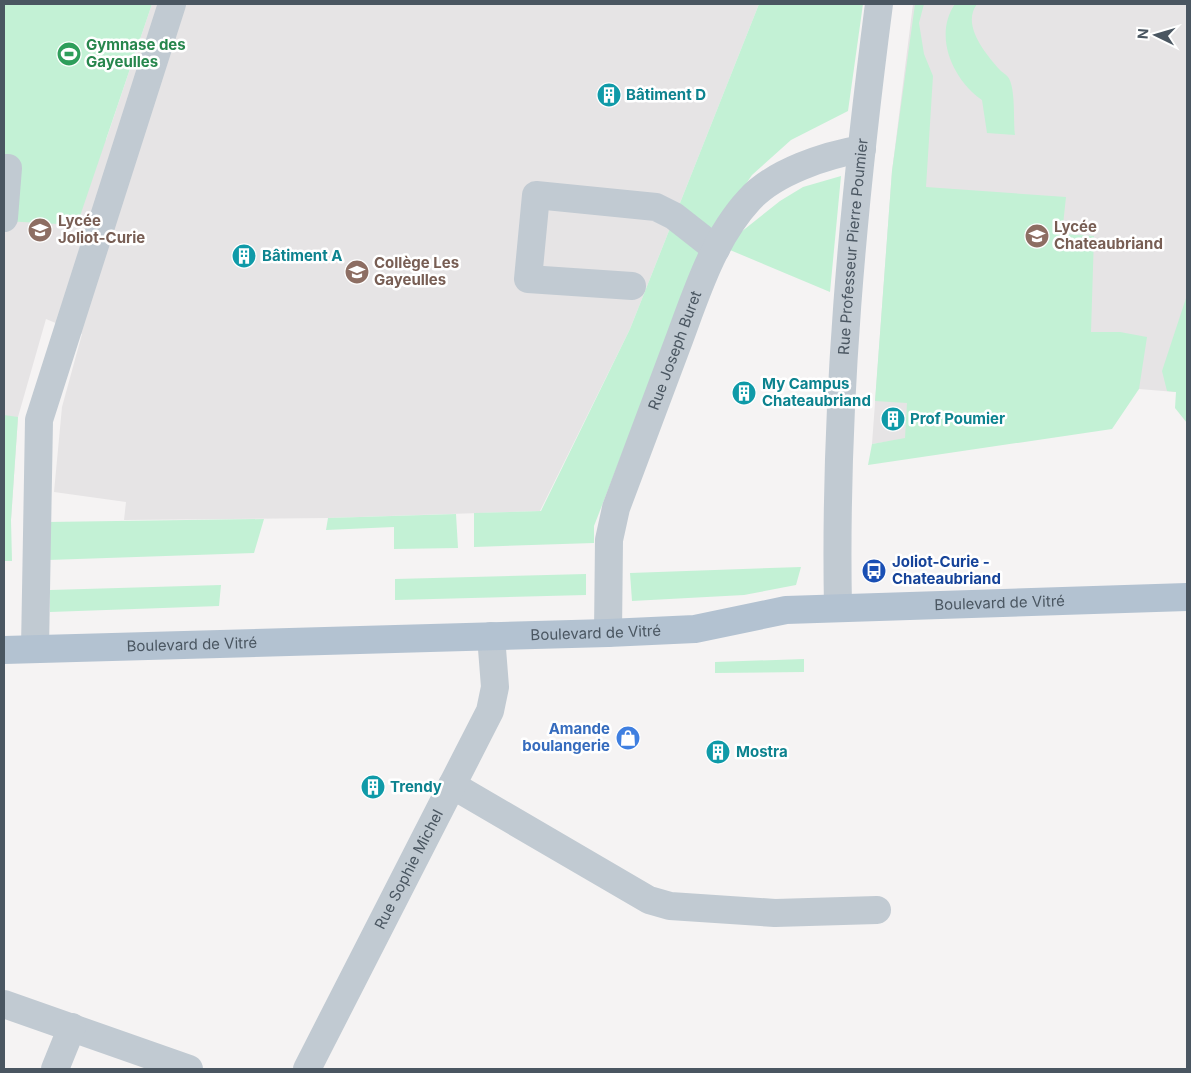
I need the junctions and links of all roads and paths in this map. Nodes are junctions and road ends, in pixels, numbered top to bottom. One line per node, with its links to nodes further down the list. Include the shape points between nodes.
1 (172, 4): 12 (street, via 39,420)
2 (879, 4): 3 (street, Rue Professeur Pierre Poumier)
3 (862, 149): 6 (street, Rue Joseph Buret, via 813,162 776,179 750,199); 9 (street, Rue Professeur Pierre Poumier, via 845,336 839,449)
4 (4, 168): 5 (street, via 8,168)
5 (4, 218)
6 (716, 249): 7 (street, via 674,216 656,207 536,195 528,279); 10 (street, Rue Joseph Buret, via 616,508 608,540)
7 (632, 286)
8 (1187, 597): 9 (main road, Boulevard de Vitré)
9 (838, 608): 10 (main road, Boulevard de Vitré, via 786,610 695,629)
10 (608, 633): 11 (main road, Boulevard de Vitré)
11 (491, 636): 12 (main road, Boulevard de Vitré); 14 (street, Rue Sophie Michel, via 495,686 491,706)
12 (35, 649): 13 (main road, Boulevard de Vitré)
13 (4, 650)
14 (452, 785): 15 (street, via 649,900 670,906 776,913); 20 (street, Rue Sophie Michel)
15 (877, 910)
16 (4, 1004): 17 (street)
17 (72, 1027): 18 (street); 19 (street)
18 (56, 1069)
19 (189, 1069)
20 (307, 1069)

